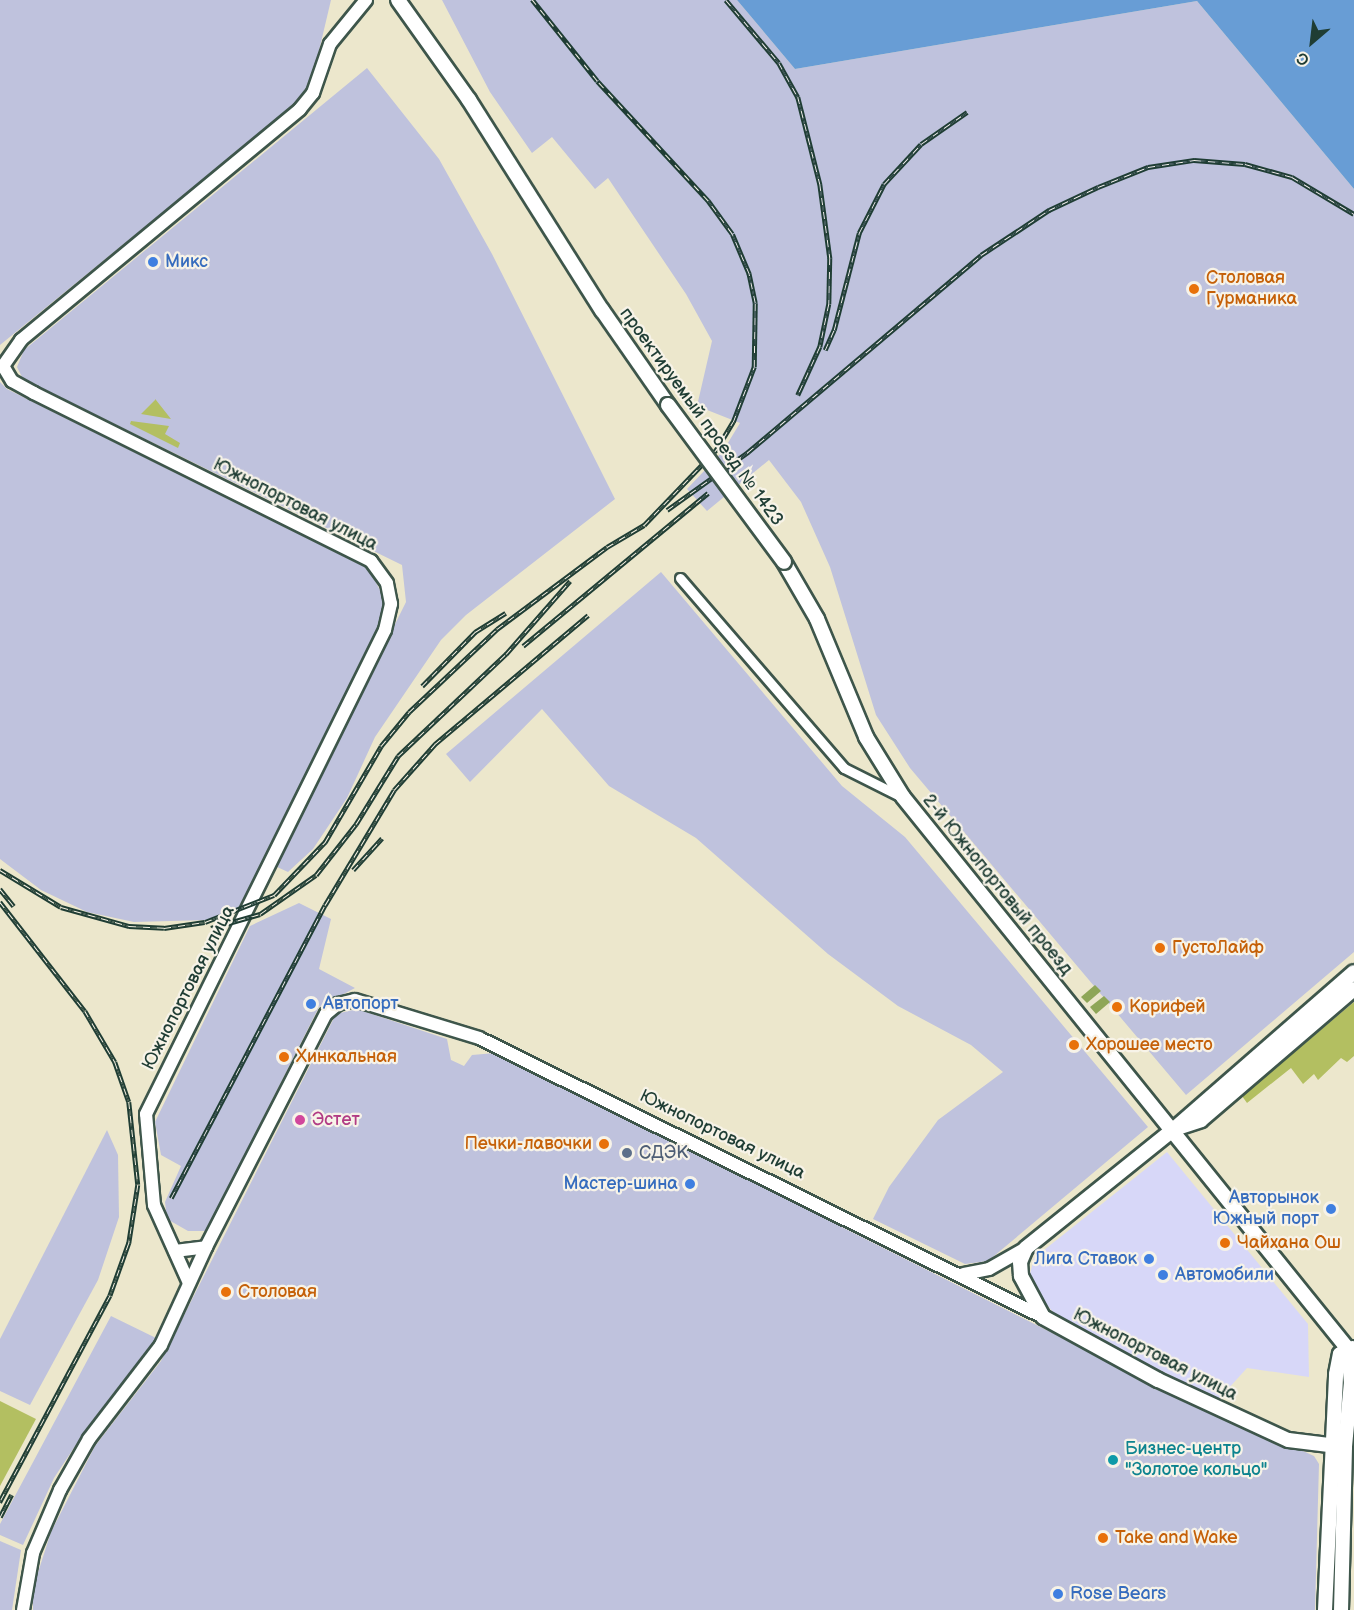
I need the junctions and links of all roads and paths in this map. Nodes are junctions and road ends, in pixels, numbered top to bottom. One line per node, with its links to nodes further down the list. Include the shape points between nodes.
1 (366, 0): 11 (street, Южнопортовая улица, via 330,44 313,93 300,109 21,340 3,366 12,381 34,393 371,561 387,583 385,630 146,1114 154,1205)
2 (398, 0): 4 (main road, проектируемый проезд № 1423, bridge, via 448,69 602,310 784,562 817,619 866,737)
3 (680, 578): 4 (street, 2-й Южнопортовый проезд, via 844,768)
4 (903, 797): 8 (main road, 2-й Южнопортовый проезд)
5 (1354, 972): 7 (main road)
6 (1354, 989): 7 (main road)
7 (1212, 1102): 8 (main road)
8 (1173, 1130): 10 (main road); 15 (main road, 2-й Южнопортовый проезд)
9 (206, 1247): 11 (street); 12 (street, Южнопортовая улица, via 326,1014 338,1004 356,1000 479,1038 528,1059); 13 (street, Южнопортовая улица)
10 (1026, 1248): 12 (street, via 989,1269); 14 (main road, via 1020,1262 1021,1276)
11 (175, 1251): 13 (street)
12 (964, 1274): 14 (street, Южнопортовая улица)
13 (189, 1283): 19 (street, Южнопортовая улица, via 161,1345 89,1439 60,1490 33,1553)
14 (1042, 1317): 17 (main road, Южнопортовая улица, via 1230,1415 1288,1440)
15 (1351, 1348): 16 (main road); 17 (main road, via 1338,1358)
16 (1353, 1378): 18 (main road)
17 (1330, 1446): 18 (main road, Южнопортовая улица); 20 (main road)
18 (1345, 1447): 21 (main road)
19 (22, 1610)
20 (1325, 1610)
21 (1341, 1610)

